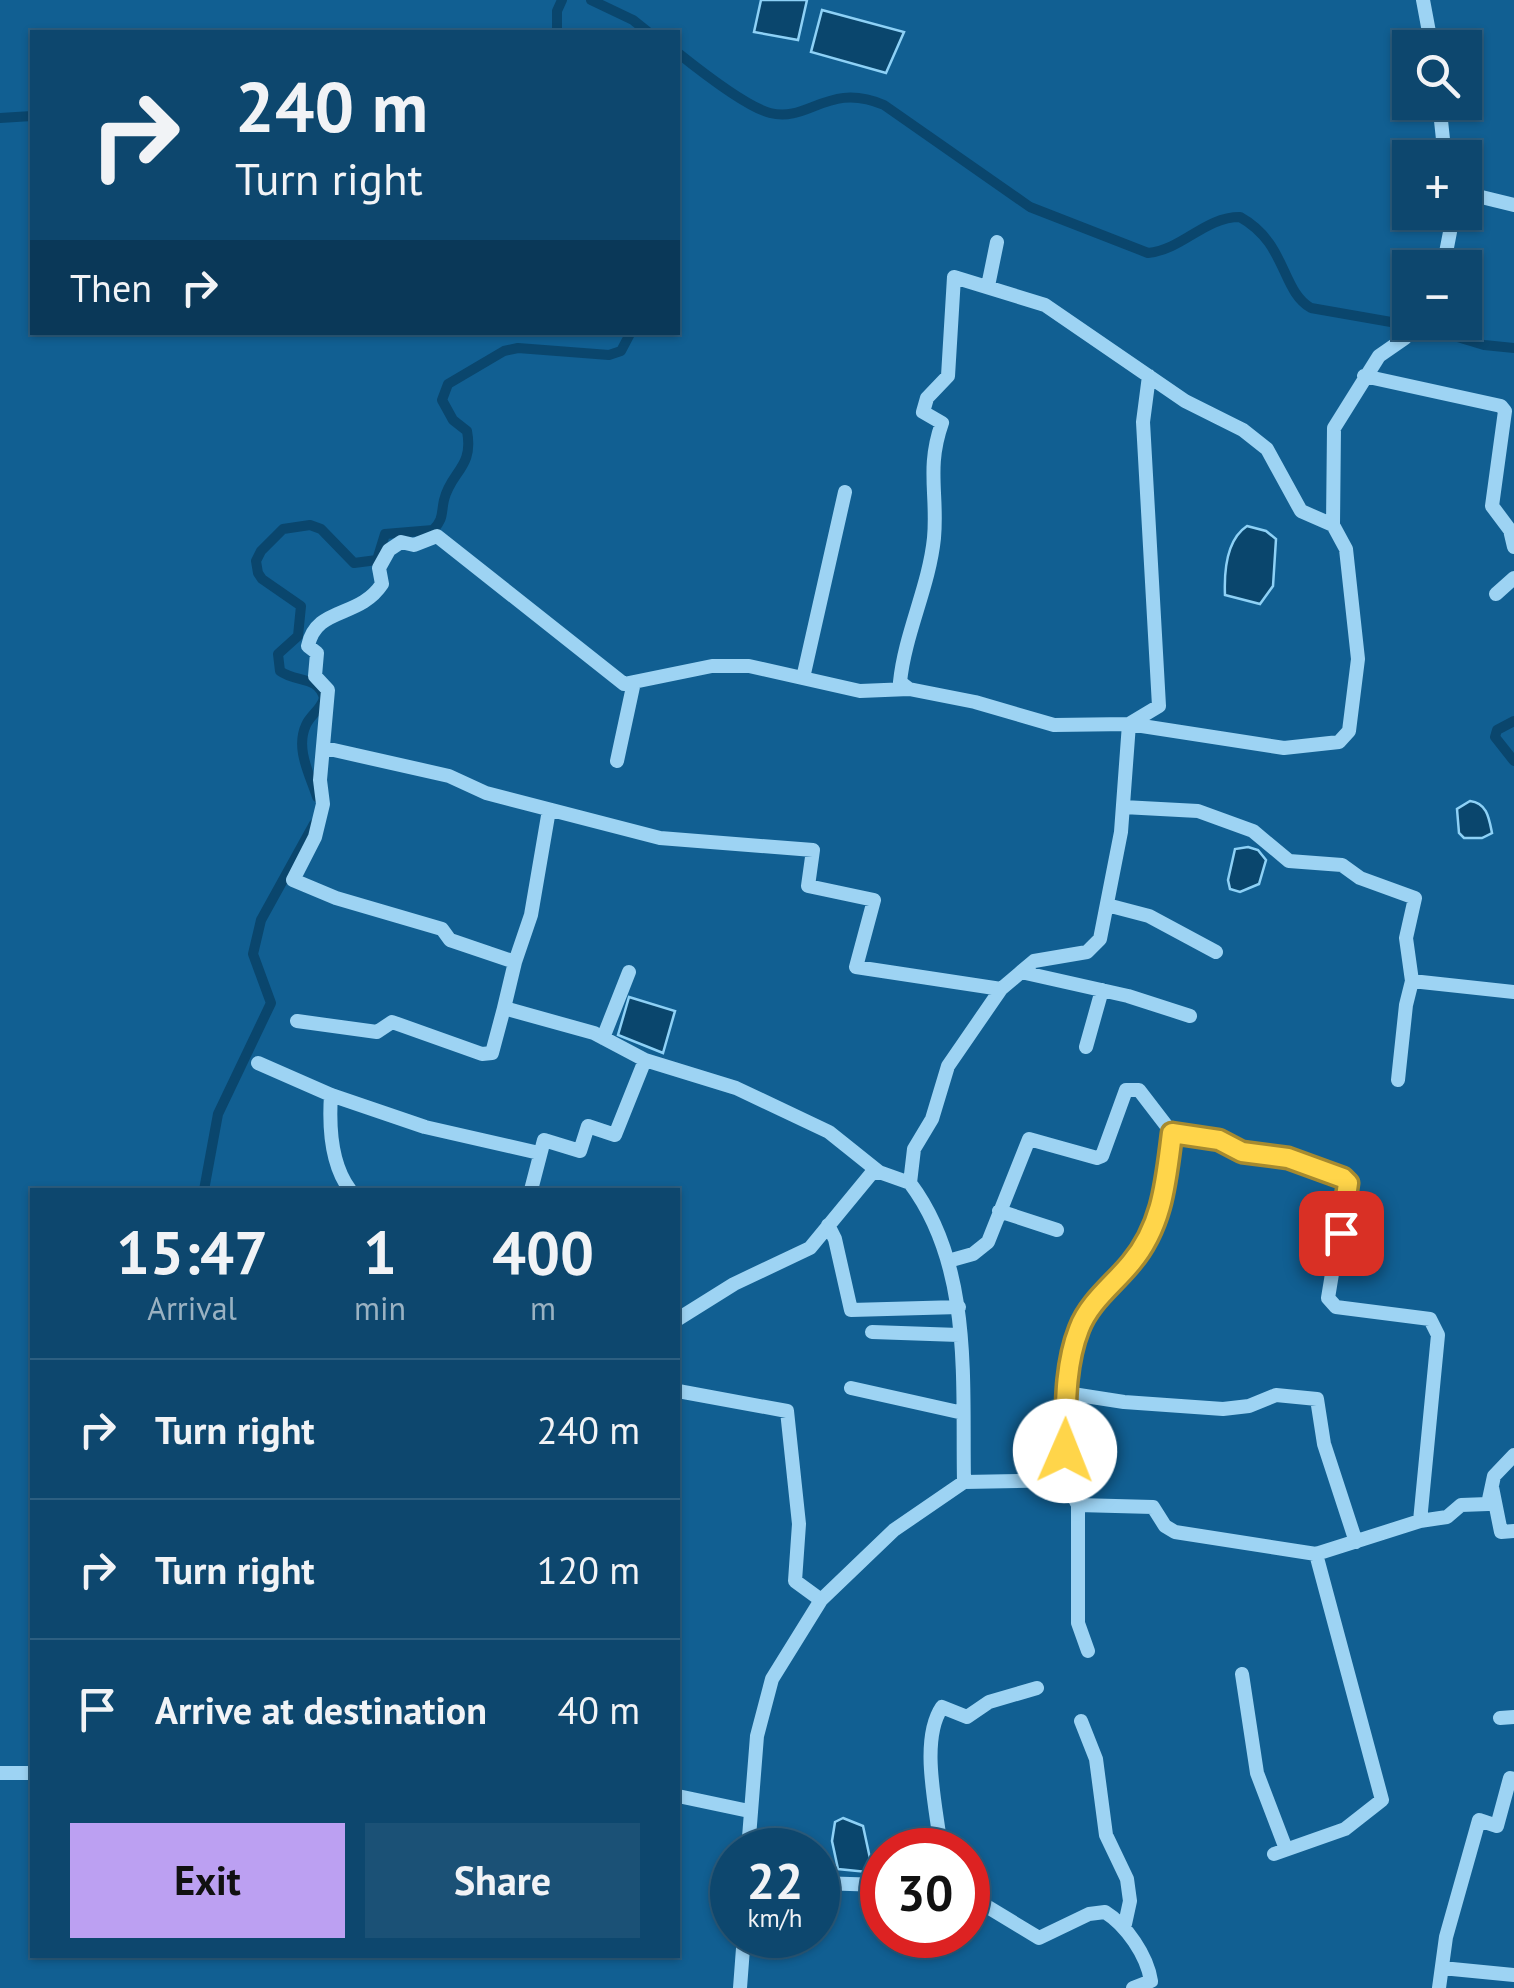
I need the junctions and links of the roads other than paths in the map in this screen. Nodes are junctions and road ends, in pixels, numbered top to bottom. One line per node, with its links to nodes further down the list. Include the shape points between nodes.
1 (1423, 0): 2 (street)
2 (1429, 30)
3 (1482, 197): 4 (street)
4 (1514, 204)
5 (997, 242): 6 (street)
6 (988, 286): 8 (street, via 1046,305); 17 (street, via 954,277 948,376 923,412 942,423 932,452 934,536 900,682)
7 (1401, 340): 9 (street)
8 (1149, 376): 11 (street, via 1244,430 1267,449 1300,511); 18 (street, via 1143,422 1159,706)
9 (1364, 376): 11 (street, via 1334,428); 12 (street, via 1501,406 1492,506)
10 (846, 492): 15 (street)
11 (1334, 525): 18 (street, via 1346,549 1358,659 1349,731 1339,742 1284,748)
12 (1514, 547)
13 (1514, 578): 14 (street)
14 (1496, 594)
15 (803, 678): 16 (street, via 712,666); 17 (street, via 860,691)
16 (634, 682): 19 (street, via 624,684 437,536 401,542 378,568 382,584 374,595 334,614 309,639 317,653 315,676 328,690); 20 (street)
17 (910, 690): 18 (street, via 1054,726)
18 (1129, 724): 21 (street)
19 (324, 748): 22 (street, via 449,776); 25 (street, via 321,817 293,880 442,929 450,940)
20 (617, 761)
21 (1123, 807): 23 (street); 28 (street, via 1198,810 1253,831 1289,861 1342,865 1415,898 1406,938)
22 (549, 810): 25 (street, via 530,915); 29 (street, via 660,838 813,850 808,886 874,900 856,967)
23 (1107, 905): 24 (street, via 1149,916); 27 (street, via 1100,939 1086,952 1034,960)
24 (1216, 952)
25 (514, 962): 32 (street)
26 (629, 972): 35 (street)
27 (1021, 972): 29 (street); 30 (street)
28 (1412, 981): 31 (street); 39 (street)
29 (1001, 990): 44 (street, via 948,1066 932,1119 914,1149)
30 (1102, 990): 33 (street); 36 (street)
31 (1514, 992)
32 (504, 1008): 34 (street, via 492,1052 482,1054 392,1022 377,1032); 35 (street)
33 (1190, 1016)
34 (297, 1021)
35 (603, 1038): 37 (street)
36 (1086, 1047)
37 (645, 1060): 42 (street, via 616,1134 588,1126 580,1151 544,1140); 43 (street, via 736,1088 829,1132)
38 (258, 1063): 40 (street)
39 (1398, 1080)
40 (331, 1095): 42 (street, via 425,1127); 45 (street, via 329,1125)
41 (1172, 1133): 47 (street, via 1139,1090 1126,1090 1102,1156 1029,1139); 57 (street, via 1161,1212 1132,1263 1079,1328); 64 (street, via 1288,1158 1348,1183 1328,1298 1336,1307 1430,1319 1438,1335)
42 (539, 1153): 46 (street)
43 (879, 1172): 44 (street); 48 (street, via 864,1179)
44 (910, 1183): 50 (street)
45 (349, 1188)
46 (531, 1188)
47 (999, 1211): 49 (street); 50 (street, via 983,1250)
48 (828, 1226): 51 (street, via 851,1310); 52 (street, via 810,1248)
49 (1057, 1230)
50 (948, 1261): 51 (street)
51 (960, 1307): 54 (street)
52 (680, 1318)
53 (872, 1332): 54 (street)
54 (959, 1334): 58 (street)
55 (851, 1388): 58 (street)
56 (680, 1391): 68 (street, via 788,1410 799,1524 795,1581)
57 (1066, 1393): 60 (street); 66 (street, via 1223,1409 1276,1395 1318,1400 1324,1444)
58 (963, 1413): 61 (street)
59 (1514, 1455): 62 (street)
60 (1065, 1480): 61 (street); 63 (street)
61 (964, 1482): 68 (street, via 894,1530)
62 (1492, 1487): 64 (street, via 1488,1504 1461,1504 1447,1517); 65 (street, via 1501,1532)
63 (1078, 1504): 67 (street, via 1153,1508 1175,1532); 69 (street, via 1078,1623)
64 (1420, 1521): 66 (street)
65 (1514, 1532)
66 (1356, 1542): 67 (street)
67 (1316, 1554): 70 (street, via 1382,1800 1344,1828 1280,1852 1258,1773)
68 (820, 1600): 77 (street, via 772,1679)
69 (1088, 1651)
70 (1242, 1674)
71 (1037, 1688): 79 (street, via 967,1716 942,1708 932,1722)
72 (1081, 1721): 81 (street, via 1096,1758 1106,1834 1127,1880)
73 (0, 1773): 74 (street)
74 (30, 1773)
75 (1514, 1779): 83 (street, via 1497,1826 1480,1820)
76 (680, 1796): 77 (street)
77 (749, 1811): 78 (street)
78 (749, 1828)
79 (938, 1828)
80 (990, 1908): 81 (street, via 1039,1938 1088,1914 1105,1912)
81 (1125, 1924): 86 (street, via 1151,1981)
82 (742, 1958): 85 (street)
83 (1442, 1968): 84 (street); 87 (street)
84 (1514, 1975)
85 (740, 1988)
86 (1133, 1988)
87 (1439, 1988)

